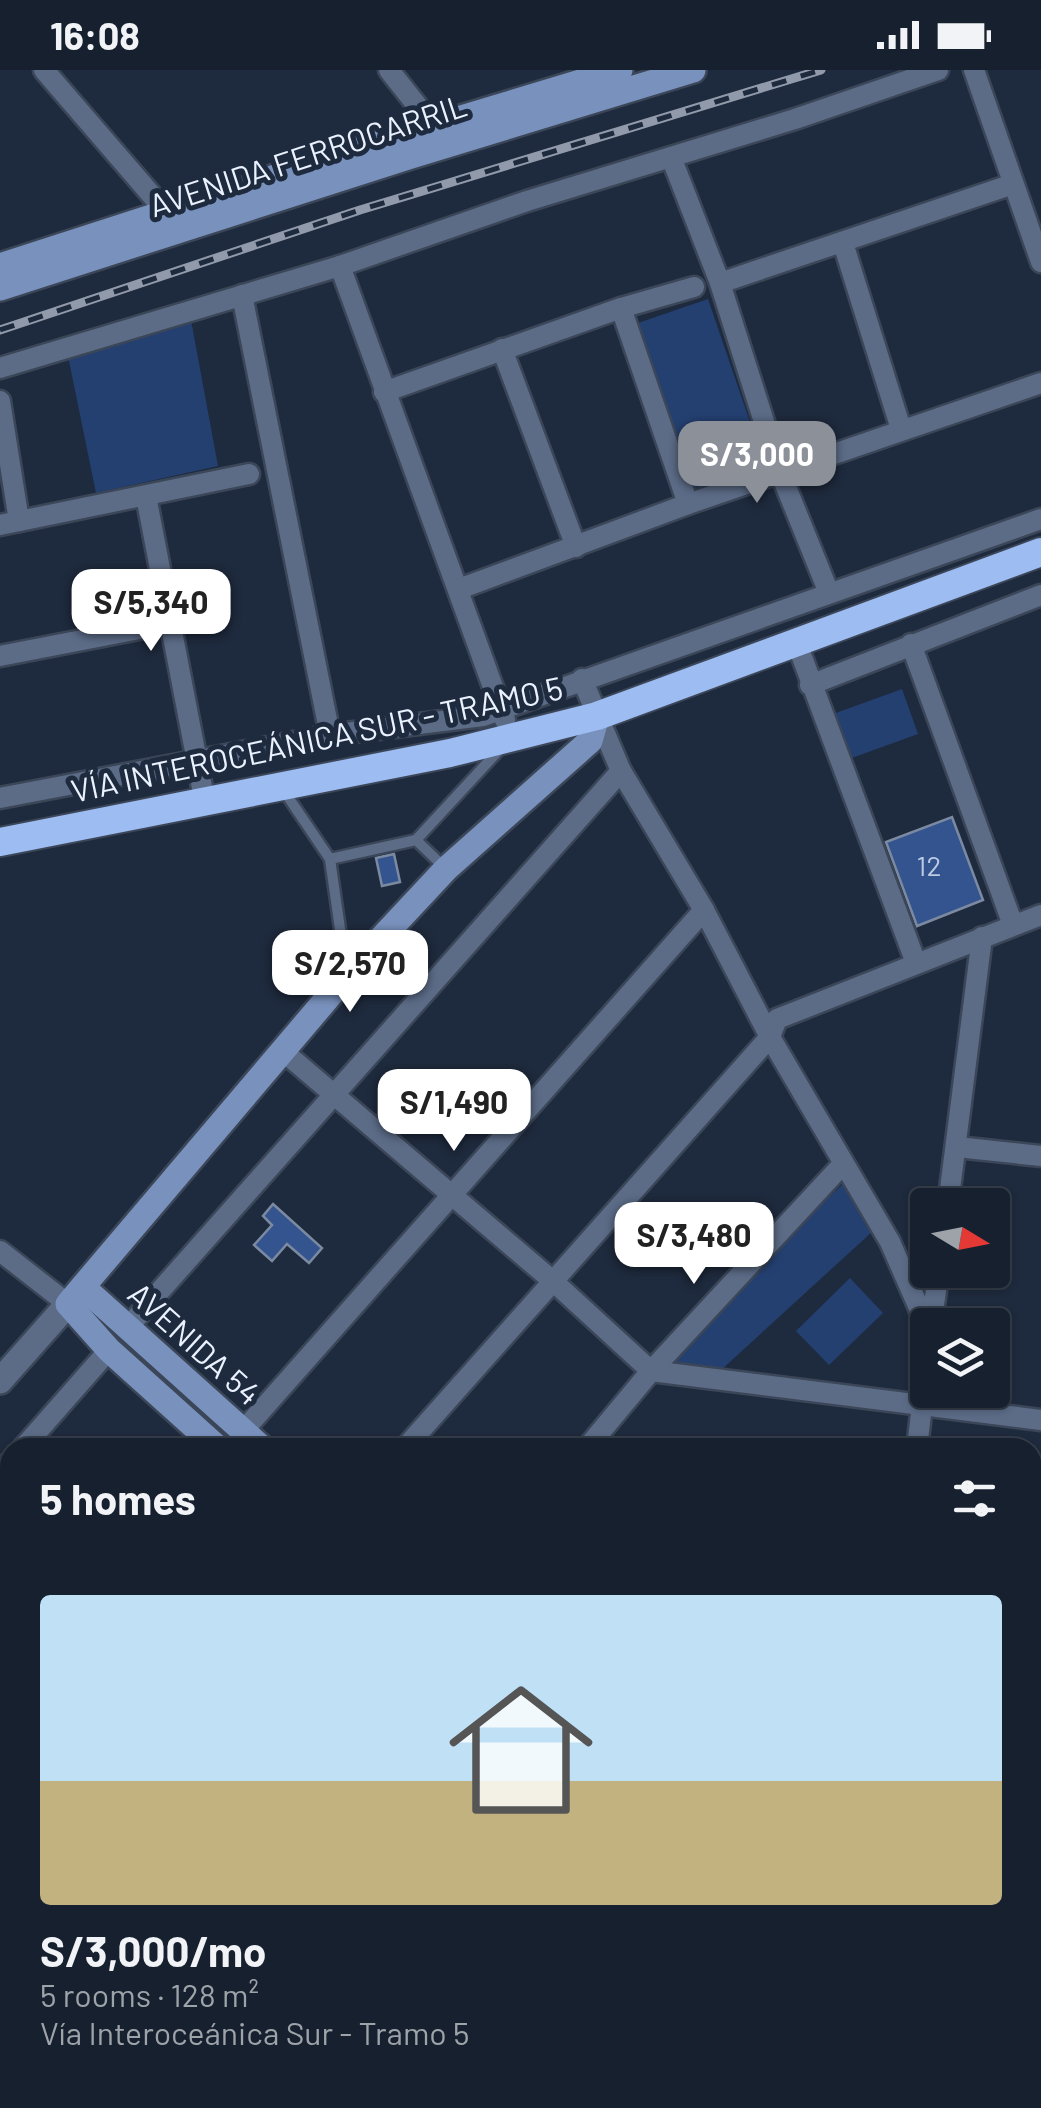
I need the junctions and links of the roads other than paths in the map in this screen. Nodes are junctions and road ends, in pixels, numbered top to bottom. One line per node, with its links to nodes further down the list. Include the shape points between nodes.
1 (44, 70): 10 (street)
2 (389, 70): 7 (street)
3 (620, 70): 7 (main road, AVENIDA FERROCARRIL)
4 (693, 70): 17 (main road, AVENIDA FERROCARRIL)
5 (938, 70): 8 (street)
6 (974, 70): 9 (street)
7 (434, 127): 10 (main road, AVENIDA FERROCARRIL)
8 (671, 156): 14 (street); 15 (street)
9 (1013, 184): 11 (street); 12 (street)
10 (166, 214): 13 (main road, AVENIDA FERROCARRIL)
11 (843, 243): 15 (street); 25 (street)
12 (1041, 262)
13 (0, 266)
14 (340, 266): 18 (street); 23 (street)
15 (720, 283): 26 (street)
16 (694, 287): 19 (street)
17 (0, 288)
18 (242, 295): 21 (street); 45 (street)
19 (621, 308): 20 (street); 29 (street)
20 (502, 349): 23 (street); 32 (street)
21 (0, 368)
22 (1041, 382): 25 (street)
23 (384, 392): 34 (street)
24 (0, 401): 31 (street)
25 (900, 429): 26 (street)
26 (780, 472): 29 (street); 35 (street)
27 (248, 474): 28 (street)
28 (146, 496): 31 (street); 37 (street)
29 (688, 504): 32 (street)
30 (1041, 519): 35 (street)
31 (10, 523)
32 (576, 547): 34 (street)
33 (1041, 552): 38 (highway, VÍA INTEROCEÁNICA SUR - TRAMO 5)
34 (459, 590): 43 (street)
35 (829, 593): 41 (street)
36 (1041, 595): 39 (street)
37 (170, 624): 40 (street); 47 (street)
38 (796, 641): 42 (street); 44 (highway, VÍA INTEROCEÁNICA SUR - TRAMO 5)
39 (911, 644): 42 (street); 58 (street)
40 (0, 656)
41 (582, 679): 43 (street); 44 (street)
42 (810, 685): 60 (street)
43 (501, 708): 45 (street, via 483,716); 46 (street)
44 (597, 716): 46 (highway, VÍA INTEROCEÁNICA SUR - TRAMO 5); 48 (street); 55 (main road, via 590,741)
45 (330, 735): 47 (street)
46 (512, 736): 49 (highway, VÍA INTEROCEÁNICA SUR - TRAMO 5); 52 (lane)
47 (198, 760): 50 (street); 51 (street)
48 (622, 771): 56 (street); 64 (street)
49 (282, 787): 51 (highway, VÍA INTEROCEÁNICA SUR - TRAMO 5); 54 (lane)
50 (0, 798)
51 (205, 803): 53 (highway, VÍA INTEROCEÁNICA SUR - TRAMO 5)
52 (416, 840): 54 (lane); 55 (lane)
53 (0, 842)
54 (330, 858): 61 (lane)
55 (446, 870): 61 (main road)
56 (704, 910): 62 (street); 69 (street)
57 (1041, 915): 58 (street)
58 (1013, 925): 59 (street)
59 (982, 937): 60 (street); 65 (street)
60 (916, 963): 62 (street, via 777,1020)
61 (347, 975): 63 (main road)
62 (770, 1037): 67 (street); 71 (street)
63 (284, 1052): 64 (street); 72 (main road)
64 (333, 1093): 69 (street); 74 (street)
65 (957, 1147): 66 (street); 68 (street)
66 (1041, 1156)
67 (843, 1164): 73 (street, via 907,1276); 76 (street)
68 (951, 1188)
69 (451, 1195): 71 (street); 85 (street)
70 (0, 1251): 72 (street)
71 (554, 1282): 76 (street); 86 (street)
72 (76, 1296): 74 (main road, AVENIDA 54); 75 (main road); 77 (street)
73 (917, 1308)
74 (128, 1327): 84 (main road, AVENIDA 54)
75 (109, 1350): 82 (street); 83 (main road)
76 (651, 1371): 78 (street); 87 (street)
77 (0, 1381)
78 (910, 1405)
79 (921, 1408): 88 (street)
80 (938, 1408): 81 (street)
81 (1041, 1420)
82 (32, 1438)
83 (207, 1438)
84 (251, 1438)
85 (253, 1438)
86 (414, 1438)
87 (594, 1438)
88 (918, 1438)

